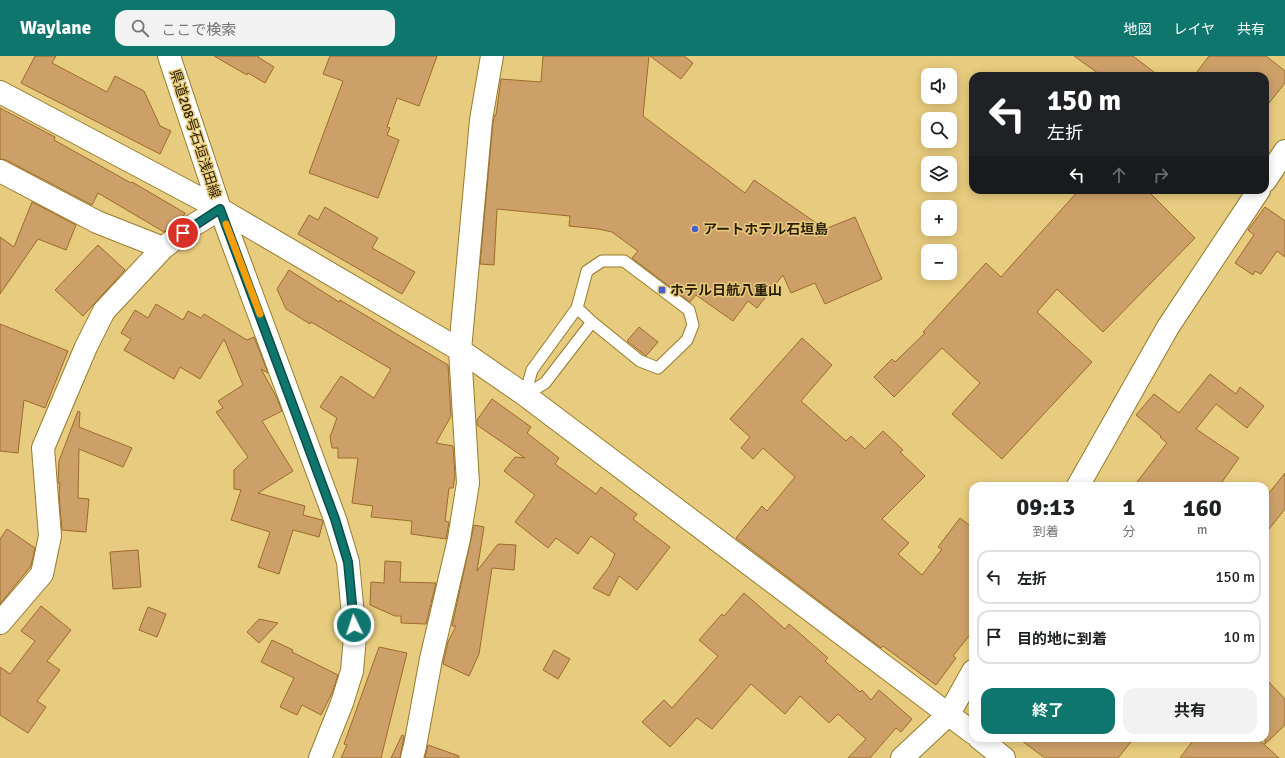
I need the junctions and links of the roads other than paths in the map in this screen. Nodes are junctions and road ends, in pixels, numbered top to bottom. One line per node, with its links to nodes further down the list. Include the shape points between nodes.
1 (169, 56): 8 (street, 県道208号石垣浅田線)
2 (492, 56): 12 (street, via 480,120)
3 (0, 92): 8 (street)
4 (1285, 150): 6 (street)
5 (0, 171): 9 (street, via 97,222)
6 (1269, 175)
7 (1256, 194): 14 (street, via 1168,327)
8 (220, 209): 9 (street); 12 (street); 20 (street, 県道208号石垣浅田線, via 335,519 348,562 355,637 352,671)
9 (163, 248): 15 (street, via 104,311 86,347 43,448 50,536 42,574)
10 (577, 308): 11 (lane); 11 (lane, via 587,272 602,261 624,261 689,310 693,325 687,340 658,368 640,361); 13 (lane, via 532,370)
11 (592, 322): 13 (lane, via 545,383)
12 (460, 350): 13 (street); 21 (street, via 468,483 459,539 431,659)
13 (525, 395): 17 (street)
14 (1080, 482)
15 (0, 623)
16 (969, 678): 17 (street)
17 (949, 714): 18 (street); 22 (street)
18 (969, 730)
19 (984, 742): 23 (street)
20 (320, 758)
21 (412, 758)
22 (902, 758)
23 (1004, 758)

